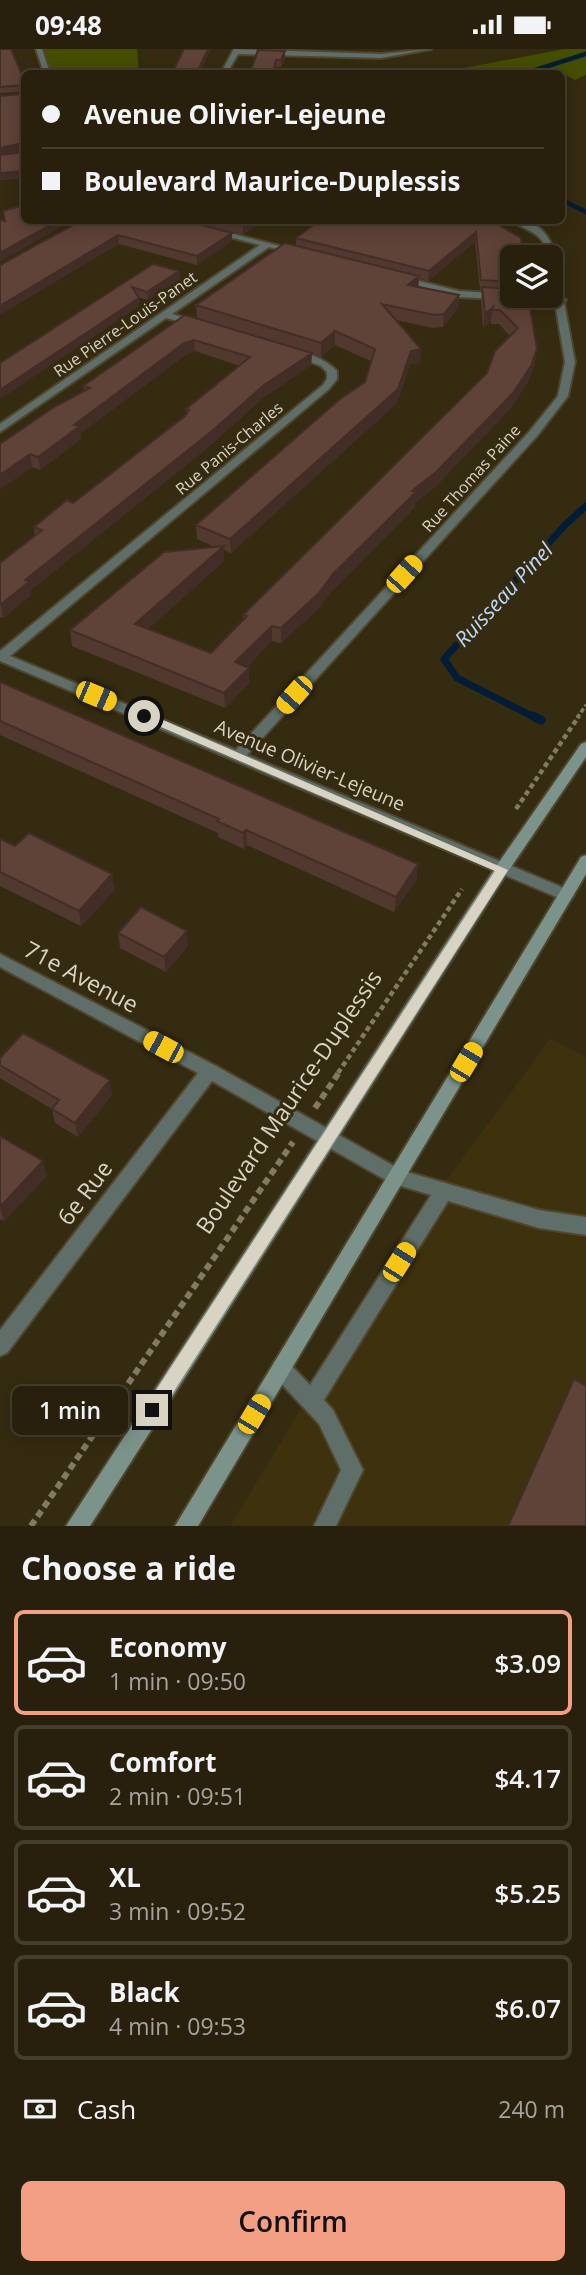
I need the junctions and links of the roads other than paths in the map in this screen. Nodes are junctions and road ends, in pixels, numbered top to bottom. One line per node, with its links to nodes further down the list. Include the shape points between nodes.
1 (39, 49): 4 (street)
2 (428, 49): 3 (street, via 381,56)
3 (236, 51): 5 (street)
4 (46, 70)
5 (226, 70)
6 (523, 224): 9 (street, Rue Thomas Paine, via 537,230)
7 (205, 228): 8 (street)
8 (267, 244): 10 (street); 14 (street, Rue Pierre-Louis-Panet)
9 (548, 245)
10 (306, 254)
11 (382, 274): 12 (street, via 459,294)
12 (500, 296)
13 (563, 308): 20 (street, Rue Thomas Paine, via 570,362 568,384 554,409)
14 (165, 315): 15 (street); 17 (street, Rue Pierre-Louis-Panet)
15 (205, 327)
16 (285, 350): 18 (street, Rue Panis-Charles, via 312,358 332,371 326,387)
17 (0, 429)
18 (1, 657): 20 (street, Avenue Olivier-Lejeune)
19 (586, 747): 22 (street)
20 (239, 755): 22 (street, Avenue Olivier-Lejeune)
21 (586, 861): 23 (street)
22 (502, 870): 23 (street, Avenue Olivier-Lejeune); 26 (street)
23 (566, 895): 27 (street)
24 (0, 960): 25 (street, 71e Avenue)
25 (210, 1071): 26 (street, 71e Avenue); 30 (street, 6e Rue)
26 (329, 1139): 27 (street, 71e Avenue); 33 (street)
27 (397, 1177): 28 (street, 71e Avenue); 31 (street)
28 (443, 1193): 29 (street, 71e Avenue, via 539,1220); 32 (street)
29 (586, 1226)
30 (0, 1346)
31 (281, 1369): 32 (street); 34 (street)
32 (311, 1401): 35 (street, via 326,1417 352,1470)
33 (77, 1526)
34 (186, 1526)
35 (325, 1526)

